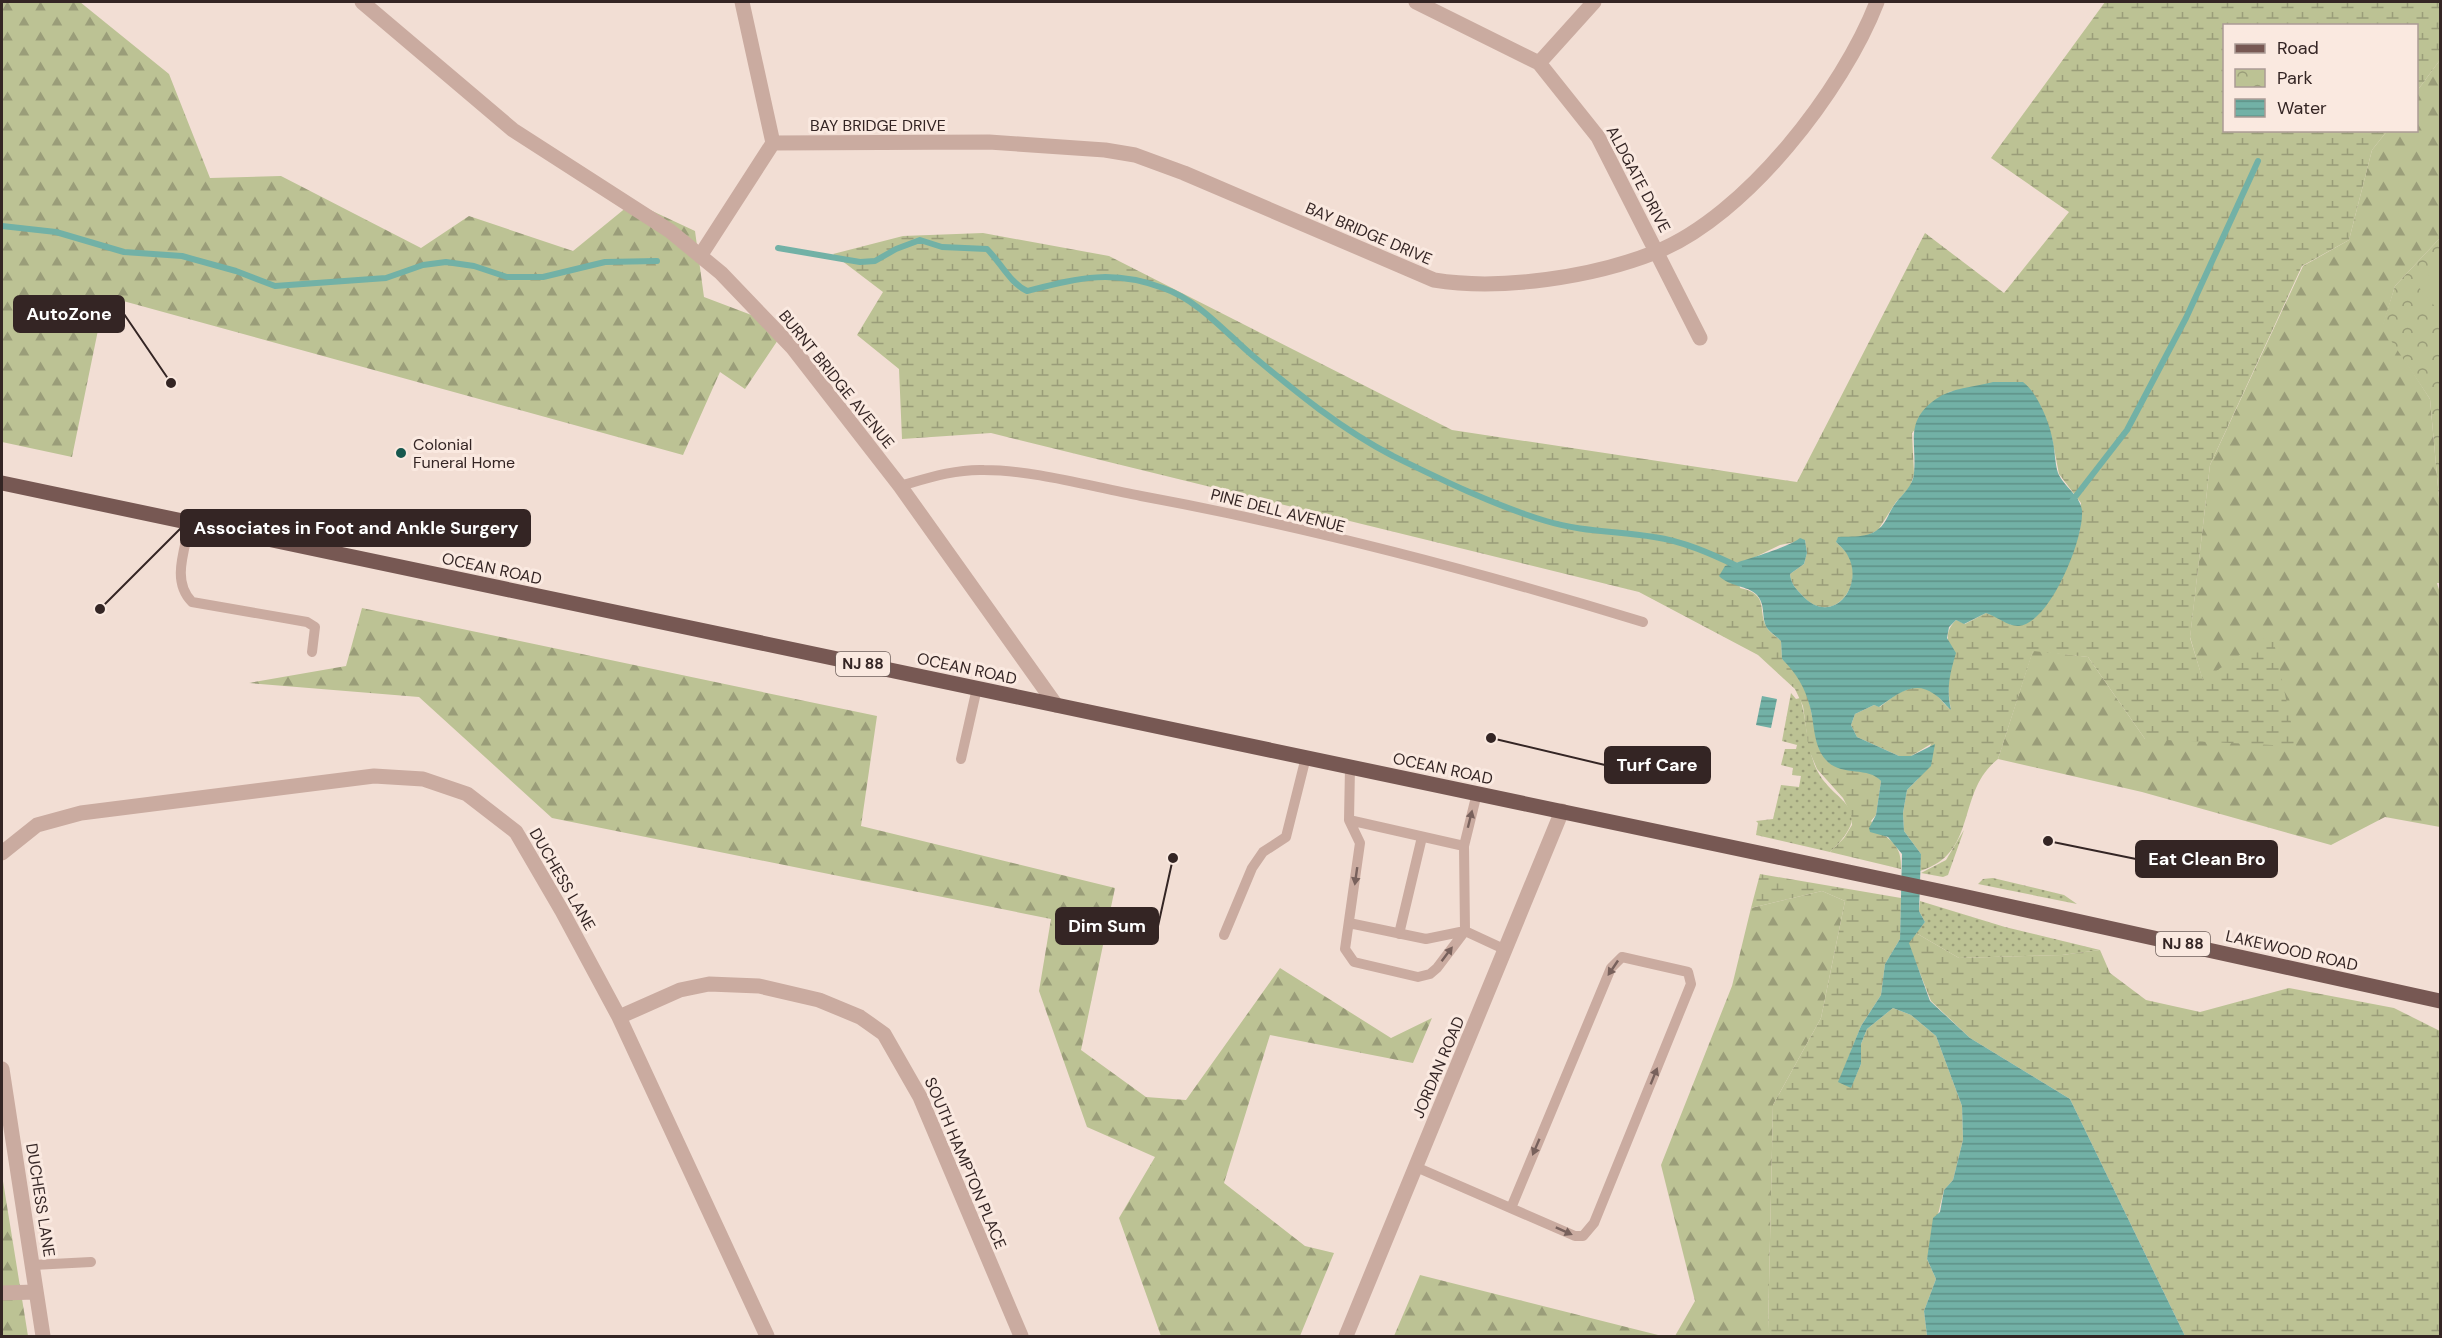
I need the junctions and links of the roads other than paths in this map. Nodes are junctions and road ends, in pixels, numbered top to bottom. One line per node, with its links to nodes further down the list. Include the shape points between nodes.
1 (362, 2): 9 (street, BURNT BRIDGE AVENUE, via 513,130 670,231)
2 (741, 2): 7 (street)
3 (1416, 2): 6 (street, ALDGATE DRIVE)
4 (1594, 2): 6 (street)
5 (1877, 2): 8 (street, BAY BRIDGE DRIVE, via 1840,76 1779,158 1725,208)
6 (1539, 63): 8 (street, ALDGATE DRIVE, via 1598,137)
7 (773, 143): 8 (street, BAY BRIDGE DRIVE, via 989,142 1135,155 1434,280 1465,285 1553,279); 9 (street)
8 (1657, 251): 10 (street, ALDGATE DRIVE)
9 (700, 256): 12 (street, BURNT BRIDGE AVENUE, via 792,347)
10 (1700, 338)
11 (2, 483): 13 (main road, OCEAN ROAD / NJ 88)
12 (900, 486): 14 (lane, PINE DELL AVENUE, via 955,471 986,470 1047,478 1216,510 1516,585); 17 (street, BURNT BRIDGE AVENUE)
13 (190, 523): 15 (lane, via 179,582 182,592 192,602 307,622 315,627); 16 (main road, OCEAN ROAD / NJ 88)
14 (1643, 622)
15 (312, 652)
16 (977, 688): 17 (main road, OCEAN ROAD / NJ 88); 19 (lane)
17 (1056, 705): 18 (main road, OCEAN ROAD / NJ 88)
18 (1306, 757): 20 (main road, OCEAN ROAD / NJ 88); 31 (lane, via 1286,837 1263,852)
19 (961, 759)
20 (1350, 767): 21 (main road, OCEAN ROAD / NJ 88); 23 (lane)
21 (1477, 793): 22 (main road, OCEAN ROAD / NJ 88); 25 (lane, one-way to 21)
22 (1562, 811): 27 (main road, OCEAN ROAD / NJ 88); 32 (street, JORDAN ROAD)
23 (1349, 820): 24 (lane); 28 (lane, one-way to 28, via 1360,843)
24 (1422, 837): 25 (lane); 30 (lane)
25 (1464, 846): 29 (lane)
26 (2, 853): 34 (street, DUCHESS LANE, via 37,825 81,813 374,776 423,779 467,794 516,832)
27 (1925, 888): 33 (main road, LAKEWOOD ROAD / NJ 88)
28 (1349, 923): 29 (lane, one-way to 29, via 1345,949 1354,962 1418,977 1437,968); 30 (lane)
29 (1465, 931): 30 (lane, via 1426,939); 32 (lane)
30 (1399, 934)
31 (1224, 935)
32 (1506, 950): 36 (street, JORDAN ROAD)
33 (2440, 1001)
34 (619, 1017): 43 (street, DUCHESS LANE); 44 (street, SOUTH HAMPTON PLACE, via 680,990 709,984 759,986 819,1000 860,1017 884,1034 920,1097)
35 (2, 1069): 39 (street, DUCHESS LANE)
36 (1416, 1167): 37 (lane); 45 (street, JORDAN ROAD)
37 (1511, 1208): 37 (lane, one-way to 37, via 1575,1236 1589,1231 1691,984 1688,972 1622,957 1611,968)
38 (91, 1262): 39 (lane)
39 (33, 1265): 40 (street, DUCHESS LANE)
40 (35, 1292): 41 (street); 42 (street, DUCHESS LANE)
41 (2, 1293)
42 (43, 1336)
43 (767, 1336)
44 (1021, 1336)
45 (1346, 1336)

